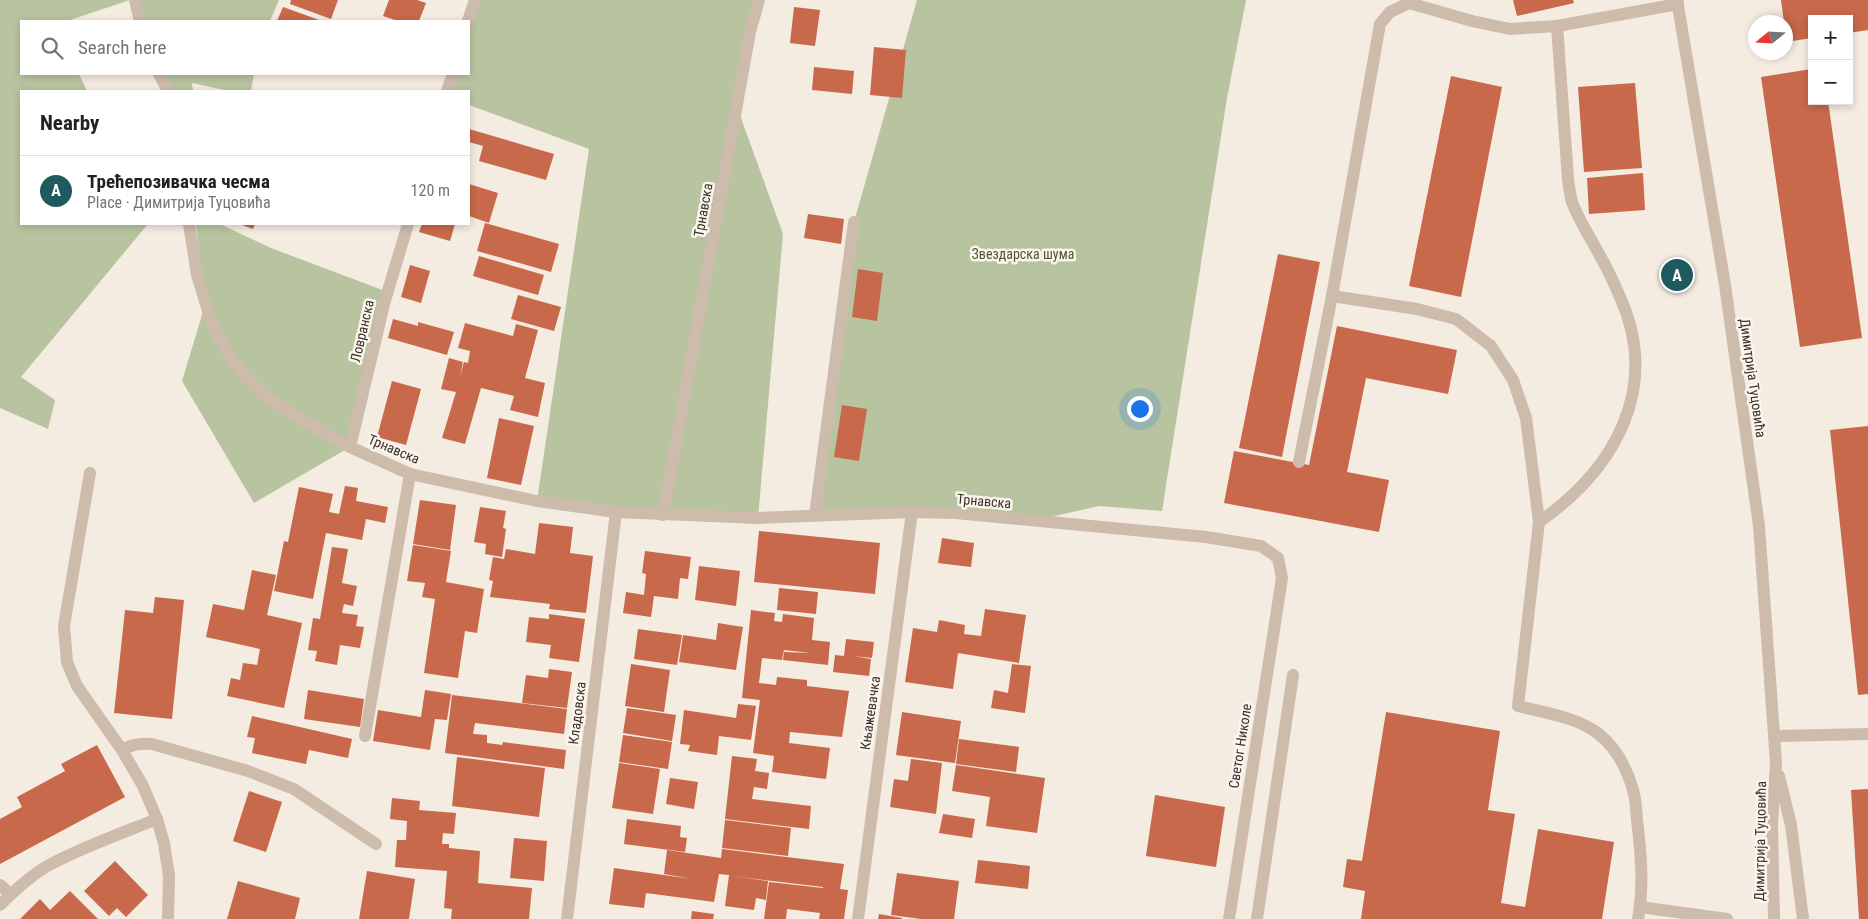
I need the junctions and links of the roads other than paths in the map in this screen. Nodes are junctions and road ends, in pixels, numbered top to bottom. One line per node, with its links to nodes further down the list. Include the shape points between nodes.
1 (135, 0): 5 (street)
2 (475, 0): 6 (street)
3 (759, 0): 22 (street, Трнавска, via 750,32)
4 (1678, 2): 7 (street); 29 (street, Димитрија Туцовића, via 1744,410 1759,526)
5 (140, 20)
6 (468, 20)
7 (1557, 26): 15 (street, via 1510,29 1409,3 1390,12 1380,24); 24 (street, via 1571,200 1621,300 1636,358 1628,412 1615,443 1571,496)
8 (160, 75): 10 (street)
9 (453, 75): 11 (street)
10 (167, 90)
11 (447, 90)
12 (854, 222): 23 (street)
13 (189, 225): 16 (street, Трнавска, via 205,305 228,354 265,396)
14 (408, 225): 16 (street, Ловранска, via 384,304)
15 (1332, 296): 17 (street); 24 (street, via 1417,308 1456,319 1492,346 1513,380 1526,418)
16 (350, 447): 19 (street, Трнавска)
17 (1299, 462)
18 (90, 473): 30 (street, via 64,626 67,662 77,686)
19 (410, 474): 20 (street, Трнавска, via 537,501); 28 (street)
20 (616, 512): 22 (street, Трнавска); 39 (street, Кладовска)
21 (912, 512): 23 (street, Трнавска); 25 (street, Трнавска, via 1206,536 1261,546 1278,558); 40 (street, Књажевачка)
22 (663, 515): 23 (street, Трнавска, via 758,518)
23 (815, 515)
24 (1539, 522): 37 (street, via 1518,706 1585,725 1599,734 1618,755 1634,791 1641,854)
25 (1282, 578): 41 (street, Светог Николе)
26 (1293, 675): 42 (street)
27 (1868, 734): 29 (street)
28 (365, 736)
29 (1774, 736): 31 (street, Димитрија Туцовића)
30 (122, 750): 32 (street); 33 (street, via 141,743 152,744 248,771 294,789)
31 (1776, 763): 44 (street, Димитрија Туцовића, via 1772,824); 45 (street, Димитрија Туцовића, via 1791,825)
32 (157, 819): 35 (street, via 49,865); 38 (street, via 170,876)
33 (376, 844)
34 (0, 885): 35 (street)
35 (10, 894): 36 (street)
36 (0, 905)
37 (1639, 913): 43 (street)
38 (168, 919)
39 (567, 919)
40 (858, 919)
41 (1228, 919)
42 (1257, 919)
43 (1727, 919)
44 (1774, 919)
45 (1803, 919)

